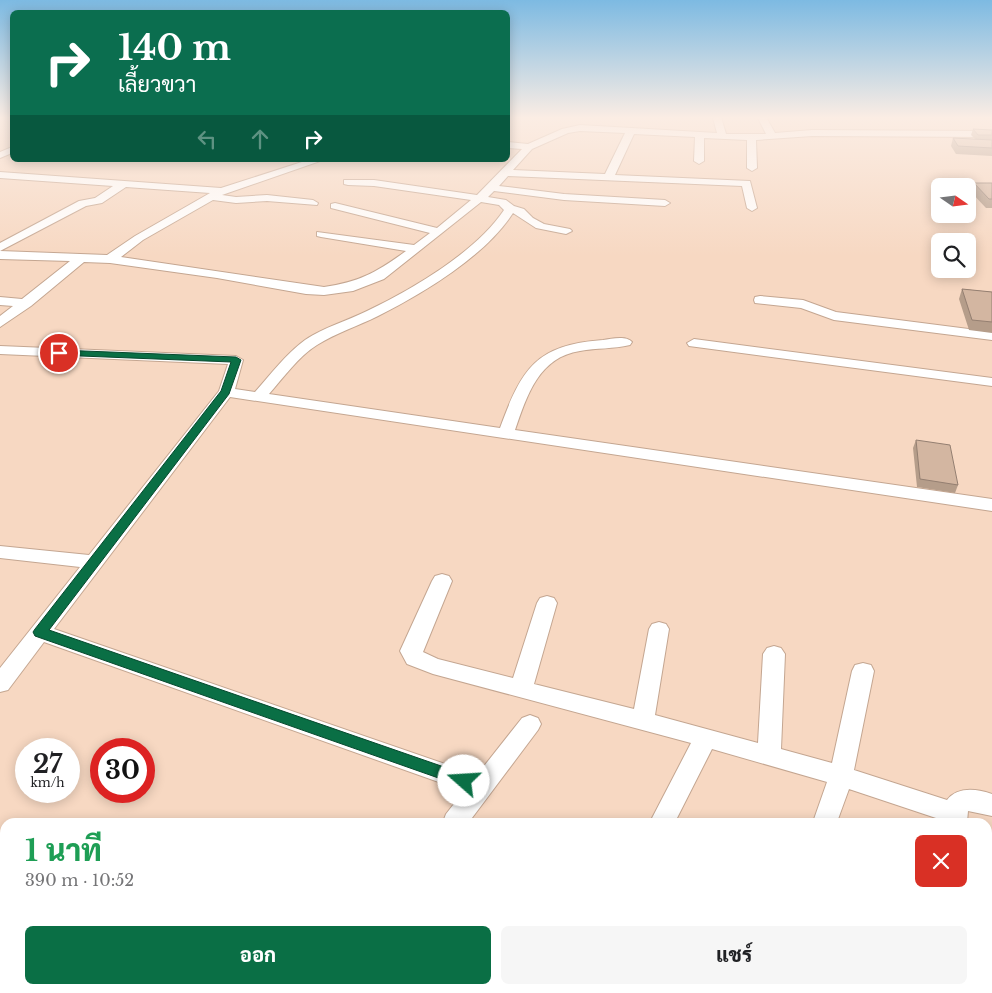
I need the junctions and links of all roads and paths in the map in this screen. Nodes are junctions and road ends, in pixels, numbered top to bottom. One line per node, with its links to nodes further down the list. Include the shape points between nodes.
1 (308, 163): 12 (street)
2 (515, 163): 6 (street)
3 (616, 163): 8 (street)
4 (752, 163): 5 (street)
5 (752, 168)
6 (507, 173): 8 (street); 11 (street)
7 (0, 174): 10 (street)
8 (609, 177): 18 (street, via 746,183)
9 (348, 182): 14 (street, via 374,182)
10 (125, 183): 12 (street); 23 (street, via 98,201 82,203)
11 (492, 188): 14 (street); 16 (street, via 564,197)
12 (222, 191): 13 (street)
13 (210, 197): 15 (street); 27 (street, via 139,238)
14 (480, 199): 19 (street, via 502,202); 21 (street)
15 (313, 203)
16 (665, 203)
17 (335, 206): 21 (street)
18 (752, 208)
19 (510, 209): 20 (street, via 520,210 529,222); 38 (street, via 490,235 443,270 380,309 310,343)
20 (566, 231)
21 (439, 232): 24 (street)
22 (321, 234): 24 (street)
23 (0, 248)
24 (416, 249): 27 (street, via 380,276 353,287 324,291)
25 (0, 255): 26 (street)
26 (81, 258): 27 (street); 30 (street)
27 (110, 259)
28 (760, 300): 32 (street, via 803,304 834,316)
29 (0, 301): 30 (street)
30 (26, 303): 31 (street)
31 (0, 323)
32 (992, 336)
33 (625, 342): 39 (street, via 561,350 548,359 528,379)
34 (694, 343): 36 (street)
35 (0, 350): 37 (street, via 236,360)
36 (992, 382)
37 (226, 392): 38 (street); 42 (street)
38 (258, 396): 39 (street)
39 (506, 433): 40 (street)
40 (992, 505)
41 (0, 552): 42 (street)
42 (94, 562): 46 (street)
43 (442, 581): 50 (street, via 411,651 415,658 433,666)
44 (548, 603): 50 (street)
45 (659, 629): 51 (street)
46 (40, 632): 49 (street); 56 (street)
47 (774, 654): 54 (street)
48 (863, 671): 55 (street)
49 (0, 684)
50 (521, 689): 51 (street)
51 (643, 720): 53 (street)
52 (530, 724): 56 (street)
53 (706, 738): 54 (street); 59 (street)
54 (769, 755): 55 (street)
55 (842, 776): 60 (street); 61 (street)
56 (483, 787): 58 (street)
57 (992, 805): 61 (street, via 970,799 961,801 955,806)
58 (458, 818)
59 (664, 818)
60 (826, 818)
61 (954, 818)

